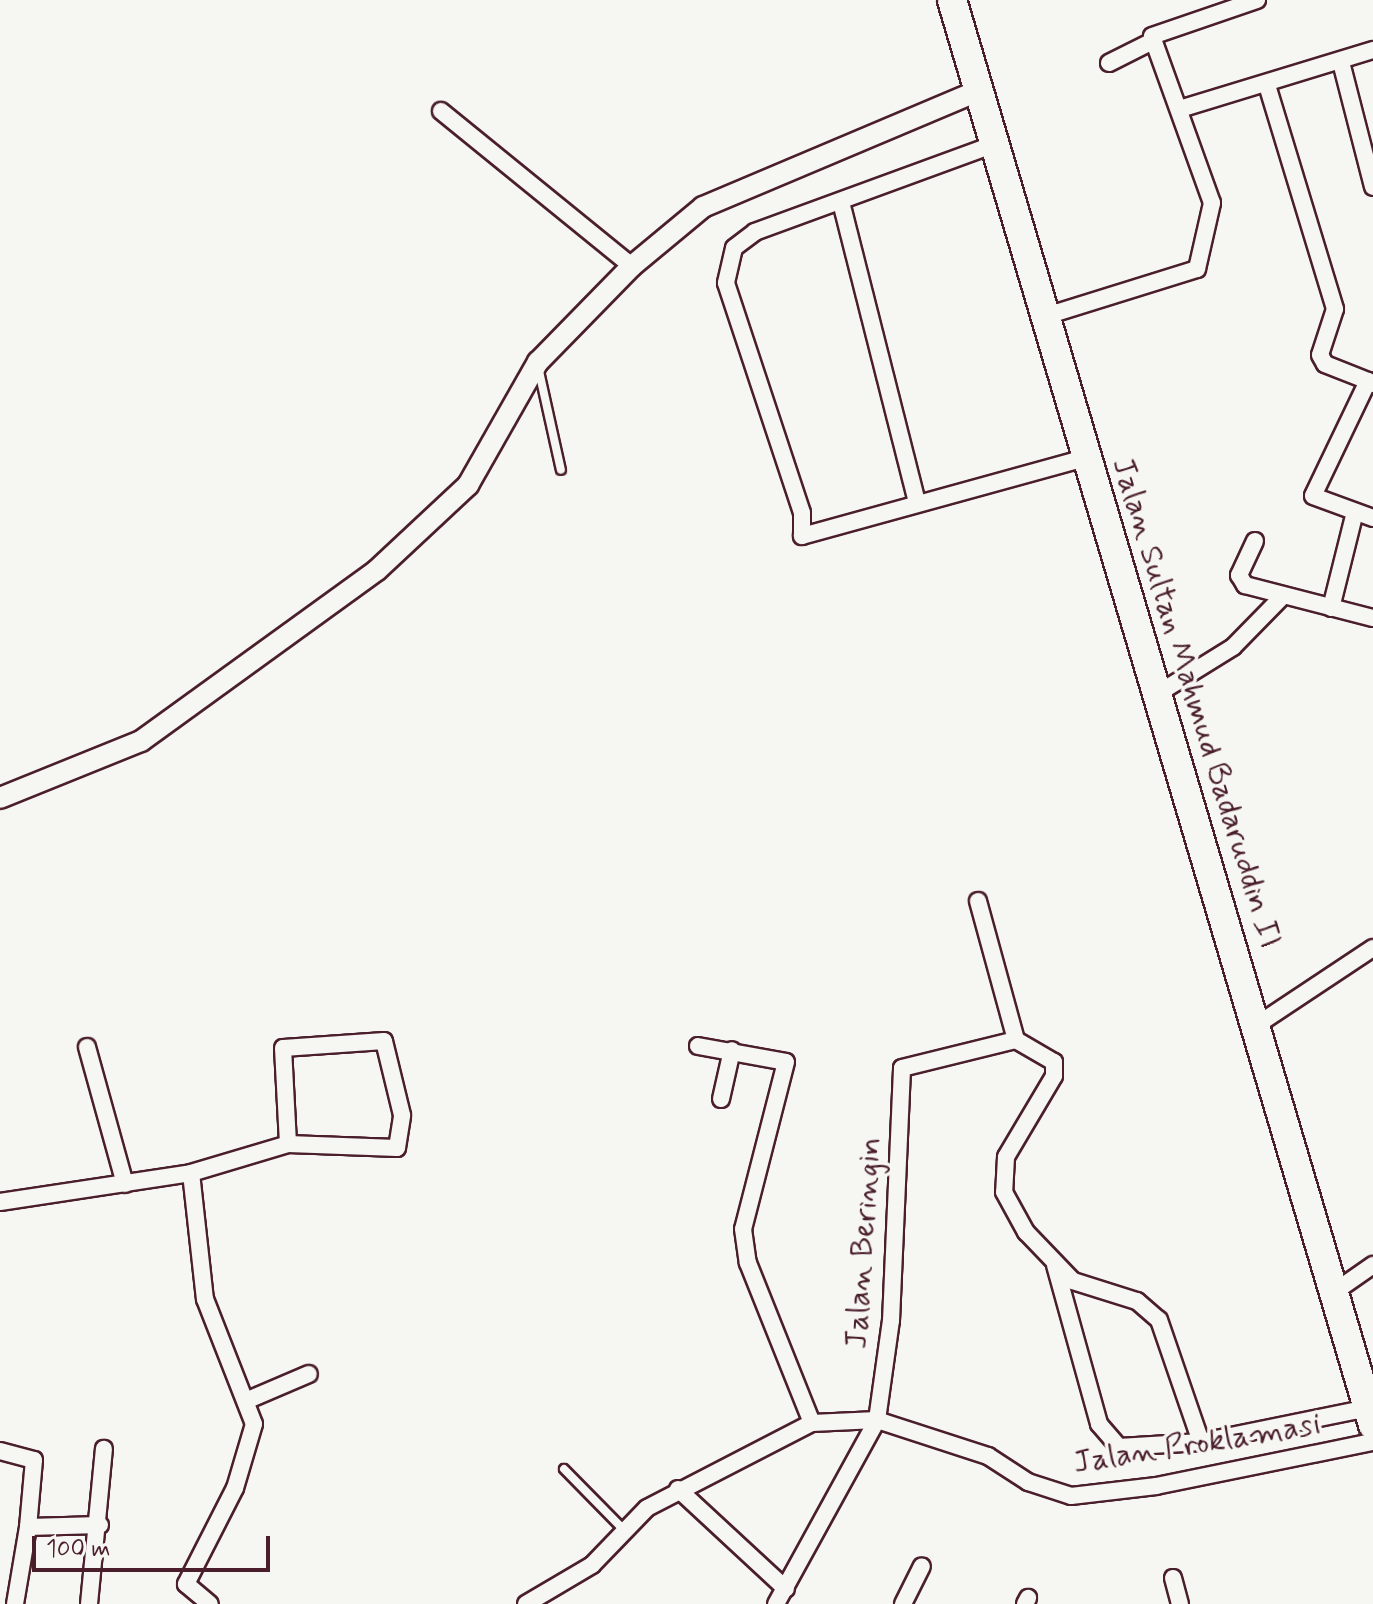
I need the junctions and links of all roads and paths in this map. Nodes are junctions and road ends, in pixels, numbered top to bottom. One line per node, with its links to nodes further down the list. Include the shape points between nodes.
1 (952, 0): 8 (highway, Jalan Sultan Mahmud Badaruddin II)
2 (1257, 0): 3 (street)
3 (1151, 42): 6 (street); 9 (street)
4 (1373, 50): 5 (street)
5 (1341, 62): 7 (street); 12 (street)
6 (1109, 63)
7 (1267, 85): 9 (street); 17 (street, via 1335,309 1320,355 1325,364)
8 (980, 90): 11 (highway, Jalan Sultan Mahmud Badaruddin II); 14 (street, via 703,207)
9 (1183, 108): 15 (street, via 1212,203 1197,269)
10 (441, 111): 14 (street)
11 (995, 144): 13 (street); 15 (highway, Jalan Sultan Mahmud Badaruddin II)
12 (1373, 187)
13 (841, 202): 20 (street); 20 (street, via 743,239 727,261 726,283 802,513 802,536)
14 (632, 266): 16 (street)
15 (1046, 316): 18 (highway, Jalan Sultan Mahmud Badaruddin II)
16 (538, 362): 19 (lane); 28 (street, via 468,485 377,570 141,741)
17 (1370, 383): 21 (street, via 1314,488 1316,501)
18 (1086, 458): 20 (street); 27 (highway, Jalan Sultan Mahmud Badaruddin II)
19 (561, 470)
20 (917, 503)
21 (1354, 516): 22 (street); 25 (street)
22 (1373, 518)
23 (1255, 541): 24 (street, via 1240,582)
24 (1283, 596): 25 (street); 27 (street, via 1233,647)
25 (1331, 608): 26 (street)
26 (1373, 618)
27 (1154, 696): 31 (highway, Jalan Sultan Mahmud Badaruddin II)
28 (0, 798)
29 (978, 901): 32 (street)
30 (1373, 948): 31 (street)
31 (1257, 1025): 43 (highway, Jalan Sultan Mahmud Badaruddin II)
32 (1016, 1040): 41 (street, via 1055,1068 1006,1157 1004,1192); 47 (street, Jalan Beringin, via 902,1068 891,1321)
33 (698, 1046): 35 (street)
34 (87, 1047): 39 (street)
35 (732, 1050): 36 (street); 48 (street, via 786,1062 743,1229 748,1263)
36 (721, 1099)
37 (288, 1144): 37 (street, via 283,1048 384,1041 402,1115 397,1148); 38 (street)
38 (191, 1173): 39 (street); 45 (street, via 205,1299)
39 (125, 1184): 40 (street)
40 (0, 1202)
41 (1055, 1265): 49 (street, via 1073,1281 1148,1306); 49 (street, via 1109,1440 1130,1449)
42 (1373, 1265): 43 (street)
43 (1337, 1290): 46 (highway, Jalan Sultan Mahmud Badaruddin II)
44 (309, 1374): 45 (street)
45 (248, 1400): 61 (street, via 254,1424 235,1488 186,1584)
46 (1370, 1416): 49 (street)
47 (877, 1420): 48 (street, Jalan Proklamasi); 50 (street, Jalan Proklamasi, via 988,1456 1028,1482 1071,1496 1156,1486); 60 (street)
48 (812, 1423): 54 (street, Jalan Proklamasi)
49 (1201, 1442)
50 (1373, 1442)
51 (104, 1449): 55 (street)
52 (0, 1451): 56 (street, via 34,1460)
53 (564, 1469): 57 (lane)
54 (678, 1489): 57 (street, Jalan Proklamasi); 60 (street)
55 (100, 1525): 56 (street); 63 (street)
56 (28, 1527): 62 (street)
57 (623, 1529): 64 (street, Jalan Proklamasi, via 592,1565)
58 (922, 1566): 66 (street)
59 (1173, 1578): 67 (street)
60 (786, 1589): 65 (street)
61 (199, 1602)
62 (15, 1604)
63 (89, 1604)
64 (526, 1604)
65 (776, 1604)
66 (903, 1604)
67 (1180, 1604)

